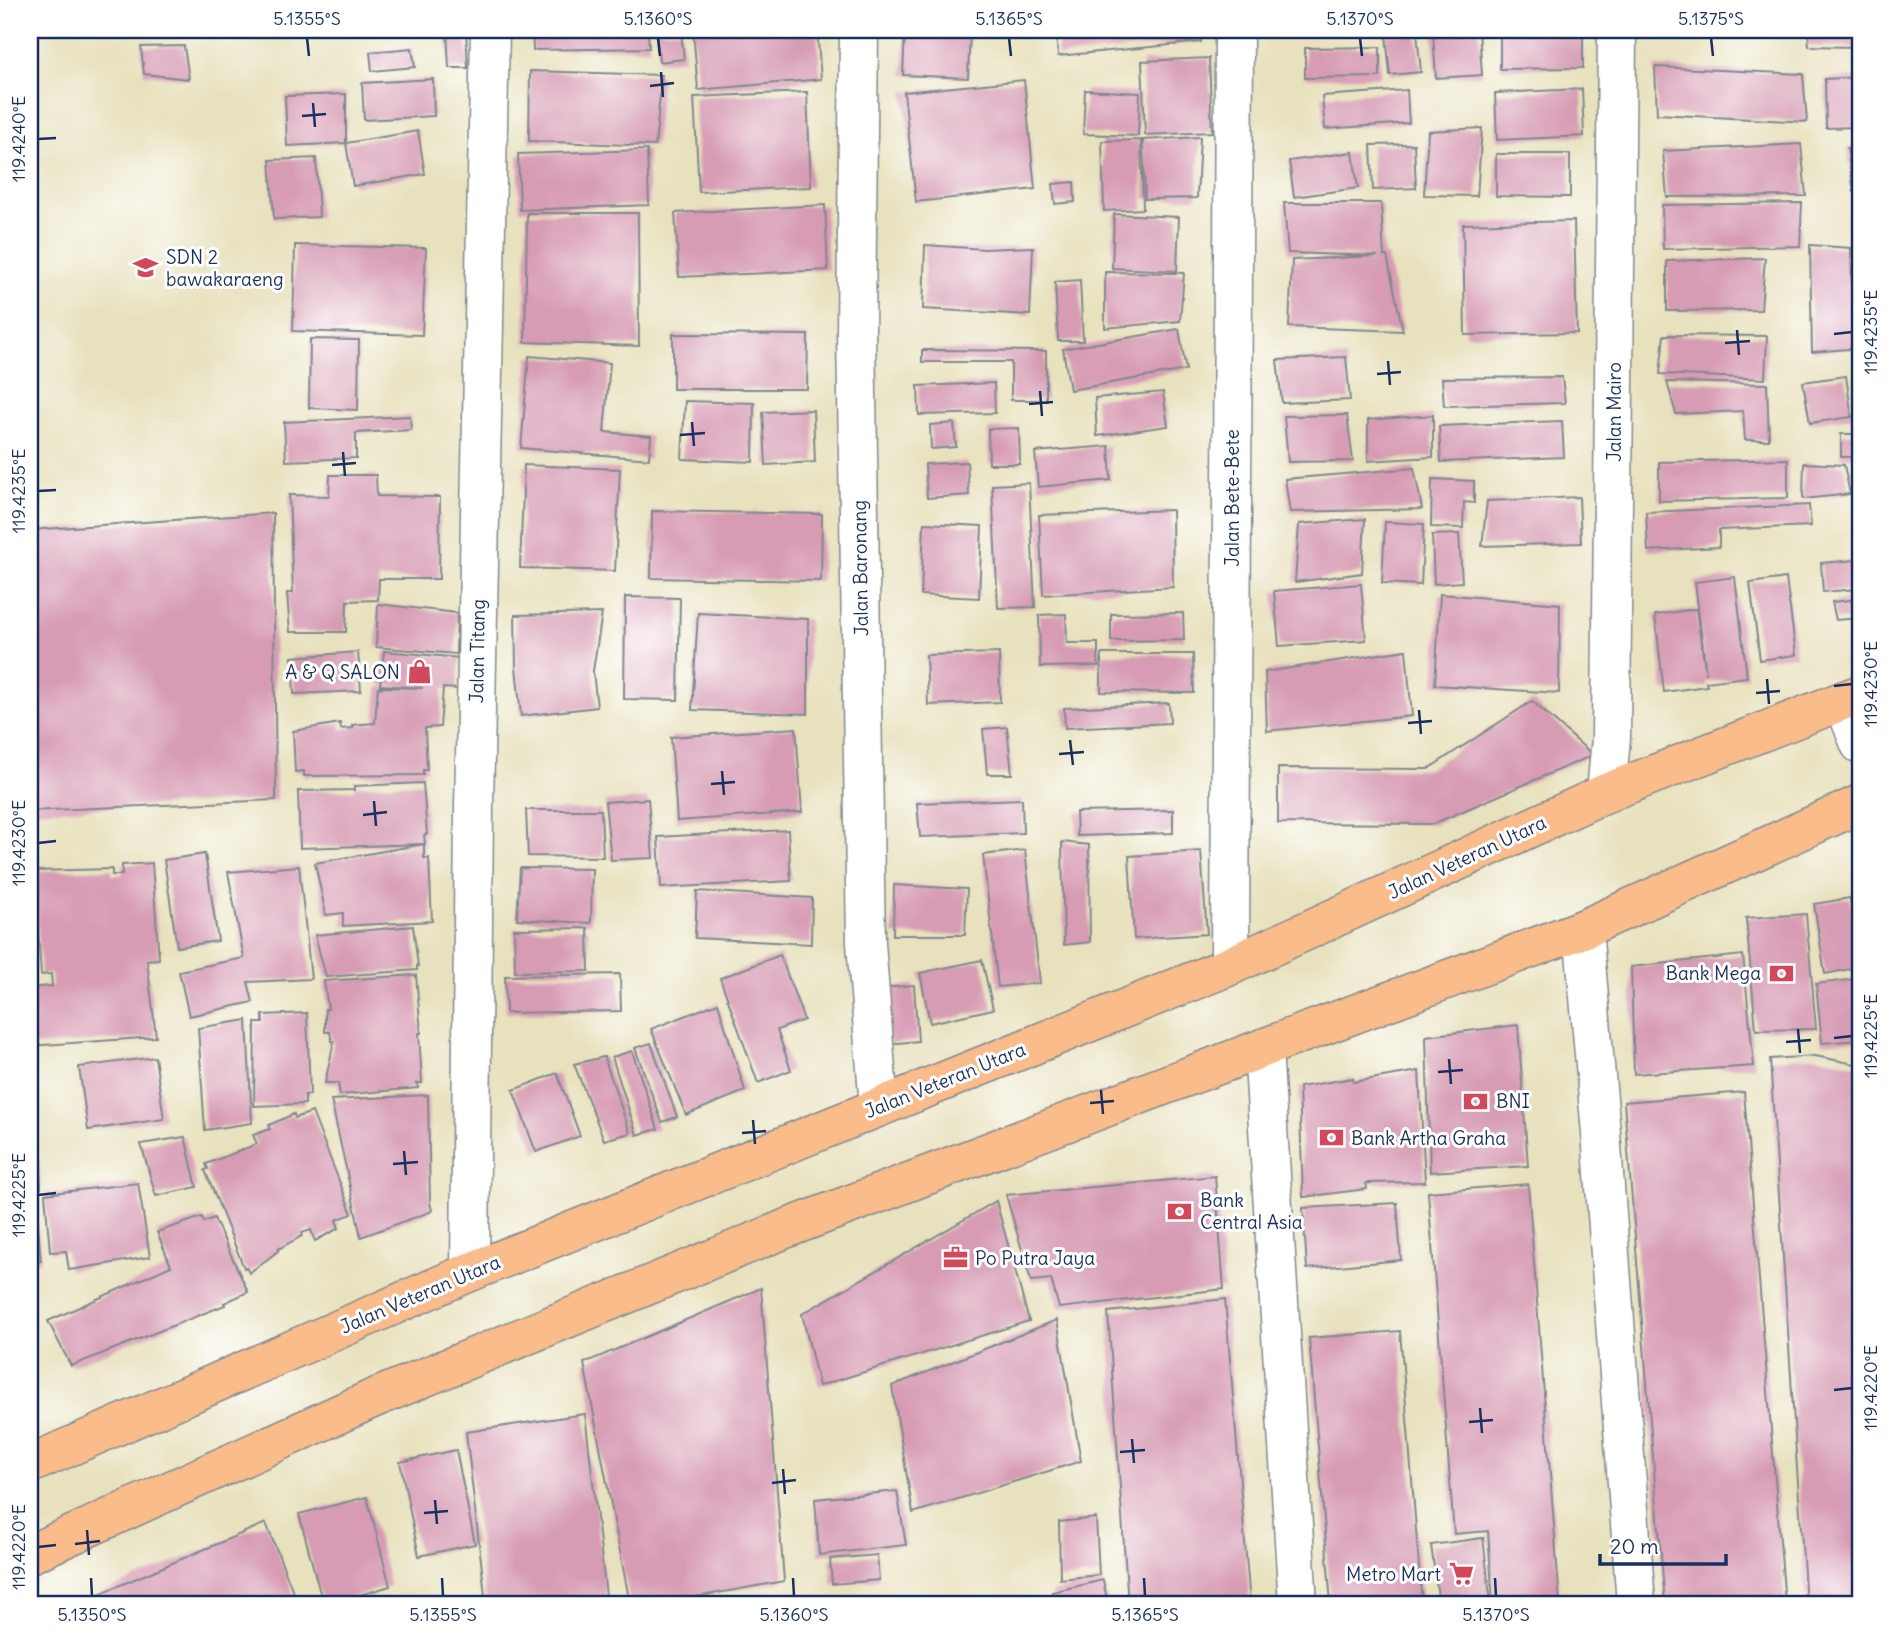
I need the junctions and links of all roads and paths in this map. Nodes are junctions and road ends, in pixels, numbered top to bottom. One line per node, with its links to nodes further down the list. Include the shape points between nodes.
1 (490, 30): 13 (street, Jalan Titang)
2 (859, 30): 12 (street, Jalan Baronang, via 856,332 866,943)
3 (1234, 30): 10 (street, Jalan Bete-Bete)
4 (1617, 30): 7 (street, Jalan Mairo, via 1611,738)
5 (1852, 698): 6 (street); 7 (main road, Jalan Veteran Utara)
6 (1860, 744)
7 (1606, 793): 10 (main road, Jalan Veteran Utara)
8 (1860, 804): 9 (main road)
9 (1583, 929): 11 (main road); 17 (street)
10 (1230, 966): 12 (main road, Jalan Veteran Utara)
11 (1263, 1048): 15 (main road, via 772,1234 372,1399); 16 (street)
12 (878, 1107): 13 (main road, Jalan Veteran Utara)
13 (470, 1272): 14 (main road, Jalan Veteran Utara)
14 (30, 1464)
15 (30, 1554)
16 (1298, 1604)
17 (1636, 1604)

